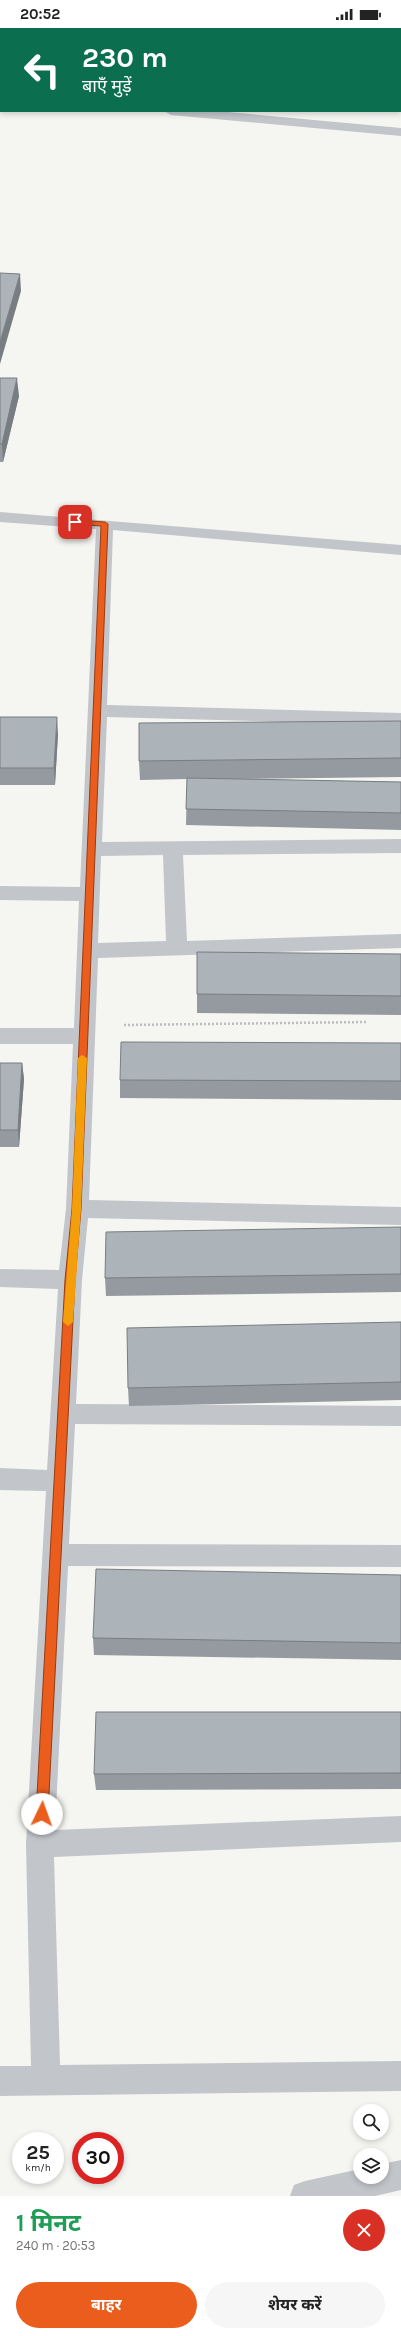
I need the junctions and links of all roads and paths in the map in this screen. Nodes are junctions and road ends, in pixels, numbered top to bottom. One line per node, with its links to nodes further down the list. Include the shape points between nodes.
1 (186, 112): 2 (street)
2 (217, 114): 3 (street)
3 (401, 132)
4 (0, 517): 5 (street)
5 (105, 524): 6 (street); 7 (street)
6 (401, 550)
7 (99, 711): 8 (street); 11 (street)
8 (401, 718)
9 (401, 846): 10 (street)
10 (173, 848): 11 (street); 15 (street)
11 (92, 849): 13 (street)
12 (0, 893): 13 (street)
13 (90, 894): 16 (street)
14 (401, 941): 15 (street)
15 (177, 948): 16 (street)
16 (87, 951): 18 (street)
17 (368, 1022): 18 (path)
18 (83, 1031): 19 (street); 20 (street)
19 (0, 1036)
20 (77, 1209): 21 (street); 23 (street)
21 (401, 1216)
22 (0, 1278): 23 (street)
23 (70, 1280): 24 (street)
24 (64, 1414): 25 (street); 27 (street)
25 (401, 1416)
26 (0, 1478): 27 (street)
27 (60, 1481): 28 (street)
28 (56, 1555): 29 (street); 31 (street)
29 (401, 1556)
30 (401, 1829): 31 (street)
31 (40, 1844): 33 (street)
32 (401, 2076): 33 (street)
33 (46, 2080): 34 (street)
34 (0, 2081)
35 (401, 2175): 36 (street)
36 (305, 2196)

